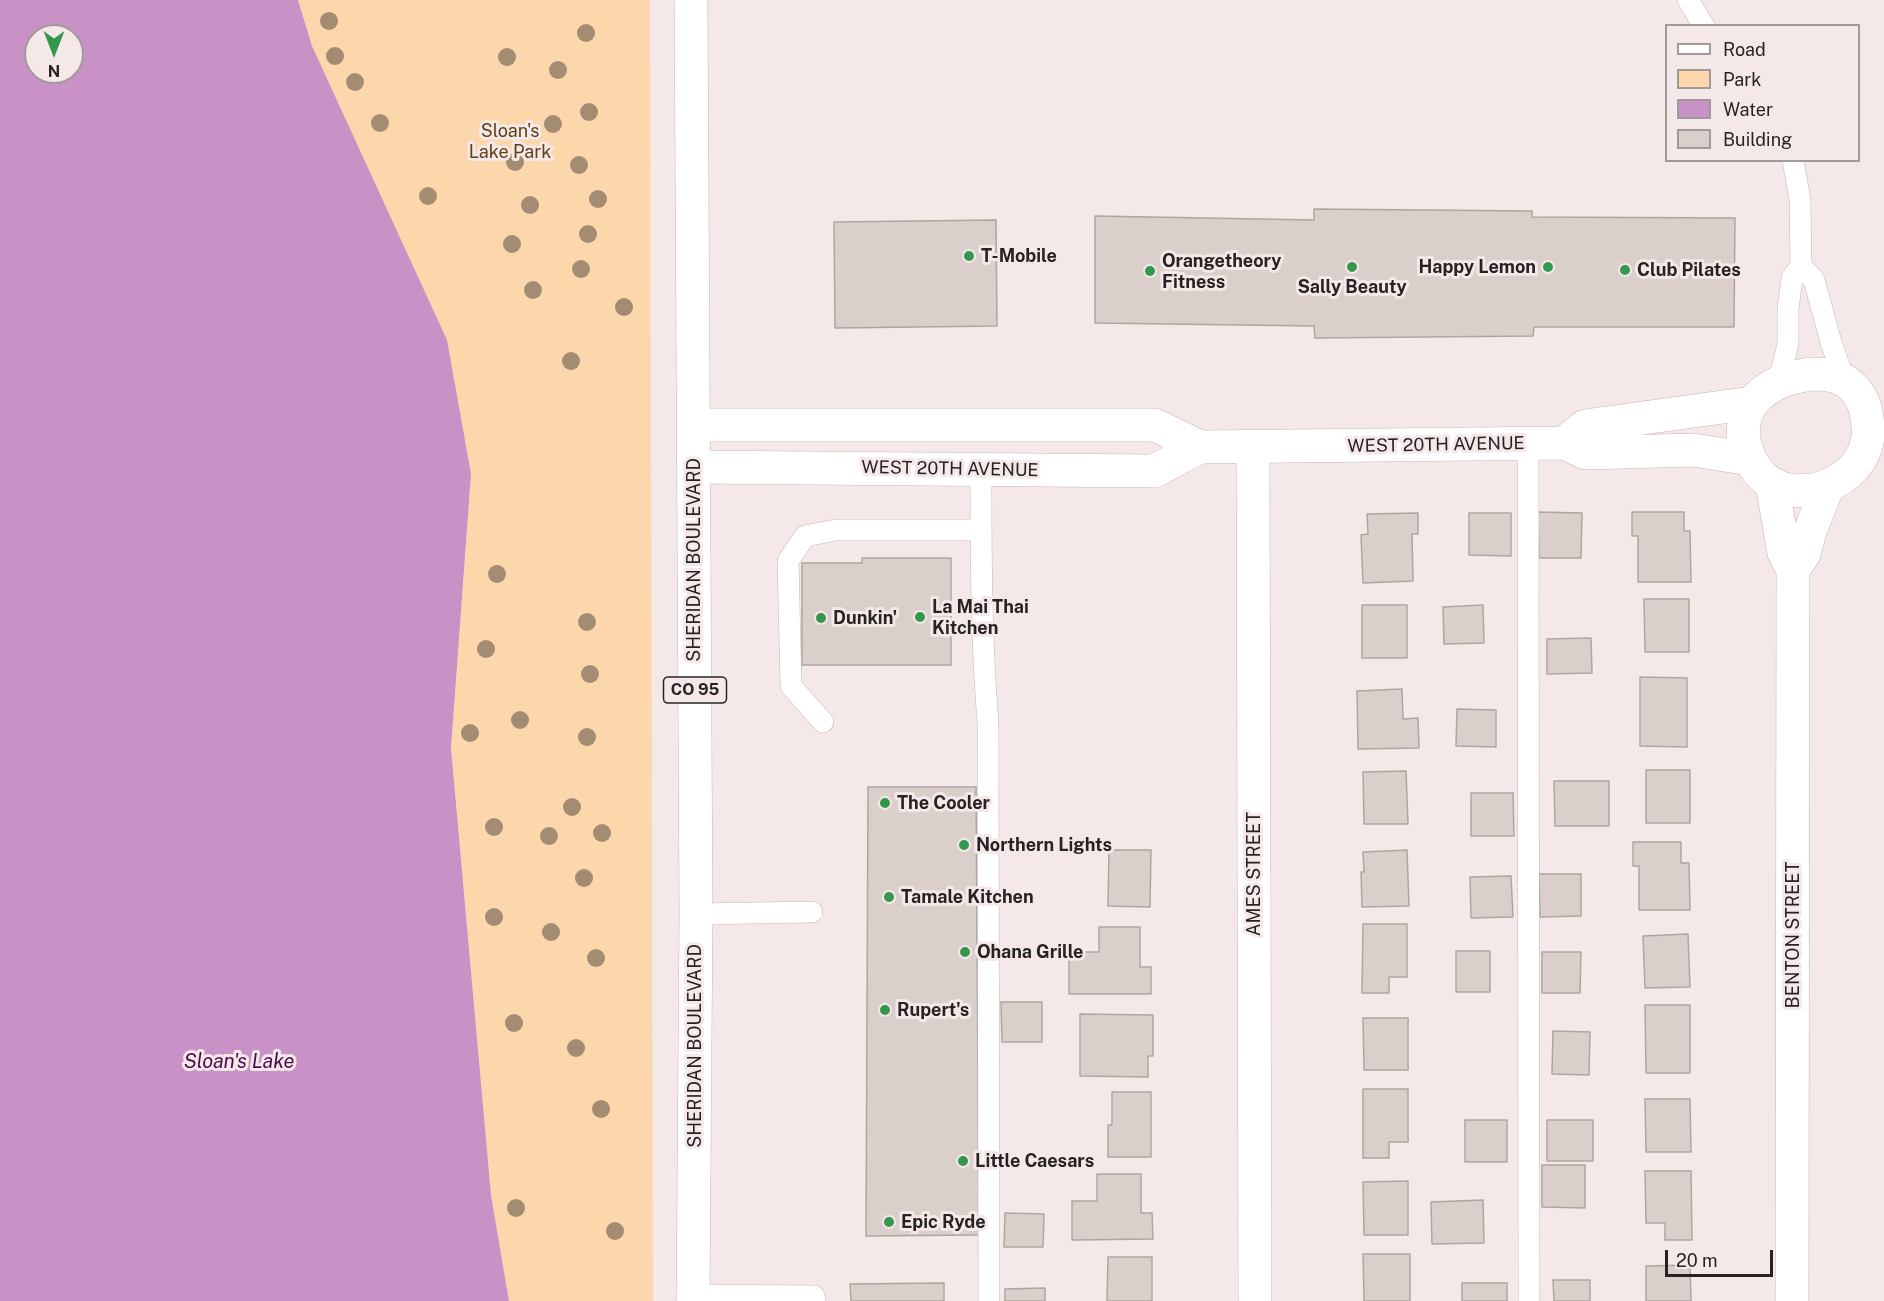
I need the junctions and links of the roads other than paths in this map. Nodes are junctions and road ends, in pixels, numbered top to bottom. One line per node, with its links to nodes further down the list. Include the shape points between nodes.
1 (691, 0): 8 (street, SHERIDAN BOULEVARD / CO 95)
2 (1688, 0): 3 (lane)
3 (1703, 24)
4 (1793, 162): 5 (lane, via 1800,200)
5 (1801, 266): 6 (lane, via 1792,278 1788,344 1782,369); 7 (lane, via 1814,280 1831,342)
6 (1764, 393): 7 (street, via 1791,377 1827,374); 9 (street, via 1586,426); 13 (street, via 1745,423 1744,444)
7 (1863, 397): 16 (street, via 1869,437)
8 (693, 425): 12 (street, WEST 20TH AVENUE, via 1155,425); 14 (street, SHERIDAN BOULEVARD / CO 95)
9 (1564, 443): 10 (street, WEST 20TH AVENUE); 13 (street, WEST 20TH AVENUE, via 1586,453 1693,450)
10 (1528, 444): 11 (street, WEST 20TH AVENUE); 27 (lane)
11 (1253, 446): 12 (street, WEST 20TH AVENUE); 26 (street, AMES STREET)
12 (1200, 447): 15 (street, WEST 20TH AVENUE, via 1154,471)
13 (1750, 459): 17 (street, via 1757,473)
14 (694, 467): 15 (street, WEST 20TH AVENUE); 22 (street, SHERIDAN BOULEVARD / CO 95)
15 (981, 469): 18 (lane)
16 (1855, 472): 17 (street, via 1805,491); 19 (street, BENTON STREET, via 1810,531 1804,554)
17 (1772, 484): 19 (street, BENTON STREET, via 1784,553)
18 (980, 530): 20 (lane, via 836,530 805,536 788,561 791,686); 25 (lane, via 988,722)
19 (1793, 570): 28 (street, BENTON STREET)
20 (823, 722)
21 (812, 912): 22 (lane)
22 (696, 914): 23 (street, SHERIDAN BOULEVARD / CO 95)
23 (693, 1298): 24 (lane, via 814,1296)
24 (815, 1301)
25 (989, 1301)
26 (1255, 1301)
27 (1529, 1301)
28 (1792, 1301)

